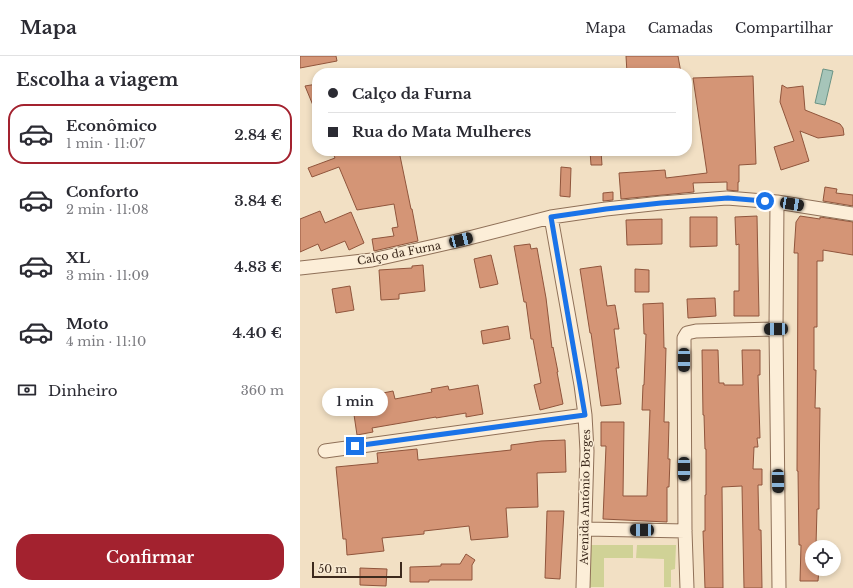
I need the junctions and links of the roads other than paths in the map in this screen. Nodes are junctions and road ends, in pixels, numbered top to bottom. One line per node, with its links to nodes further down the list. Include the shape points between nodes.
1 (777, 202): 2 (street, Calço da Furna); 3 (street, Calço da Furna, via 728,198 661,203); 5 (street)
2 (853, 214)
3 (551, 217): 4 (street, Calço da Furna, via 372,260); 6 (street, Avenida António Borges)
4 (300, 268)
5 (776, 329): 9 (street, via 696,331 684,338); 12 (street)
6 (585, 415): 7 (street); 8 (street, Avenida António Borges)
7 (325, 450)
8 (586, 529): 9 (street); 10 (street, Avenida António Borges)
9 (685, 531): 11 (street)
10 (583, 588)
11 (687, 588)
12 (779, 588)

